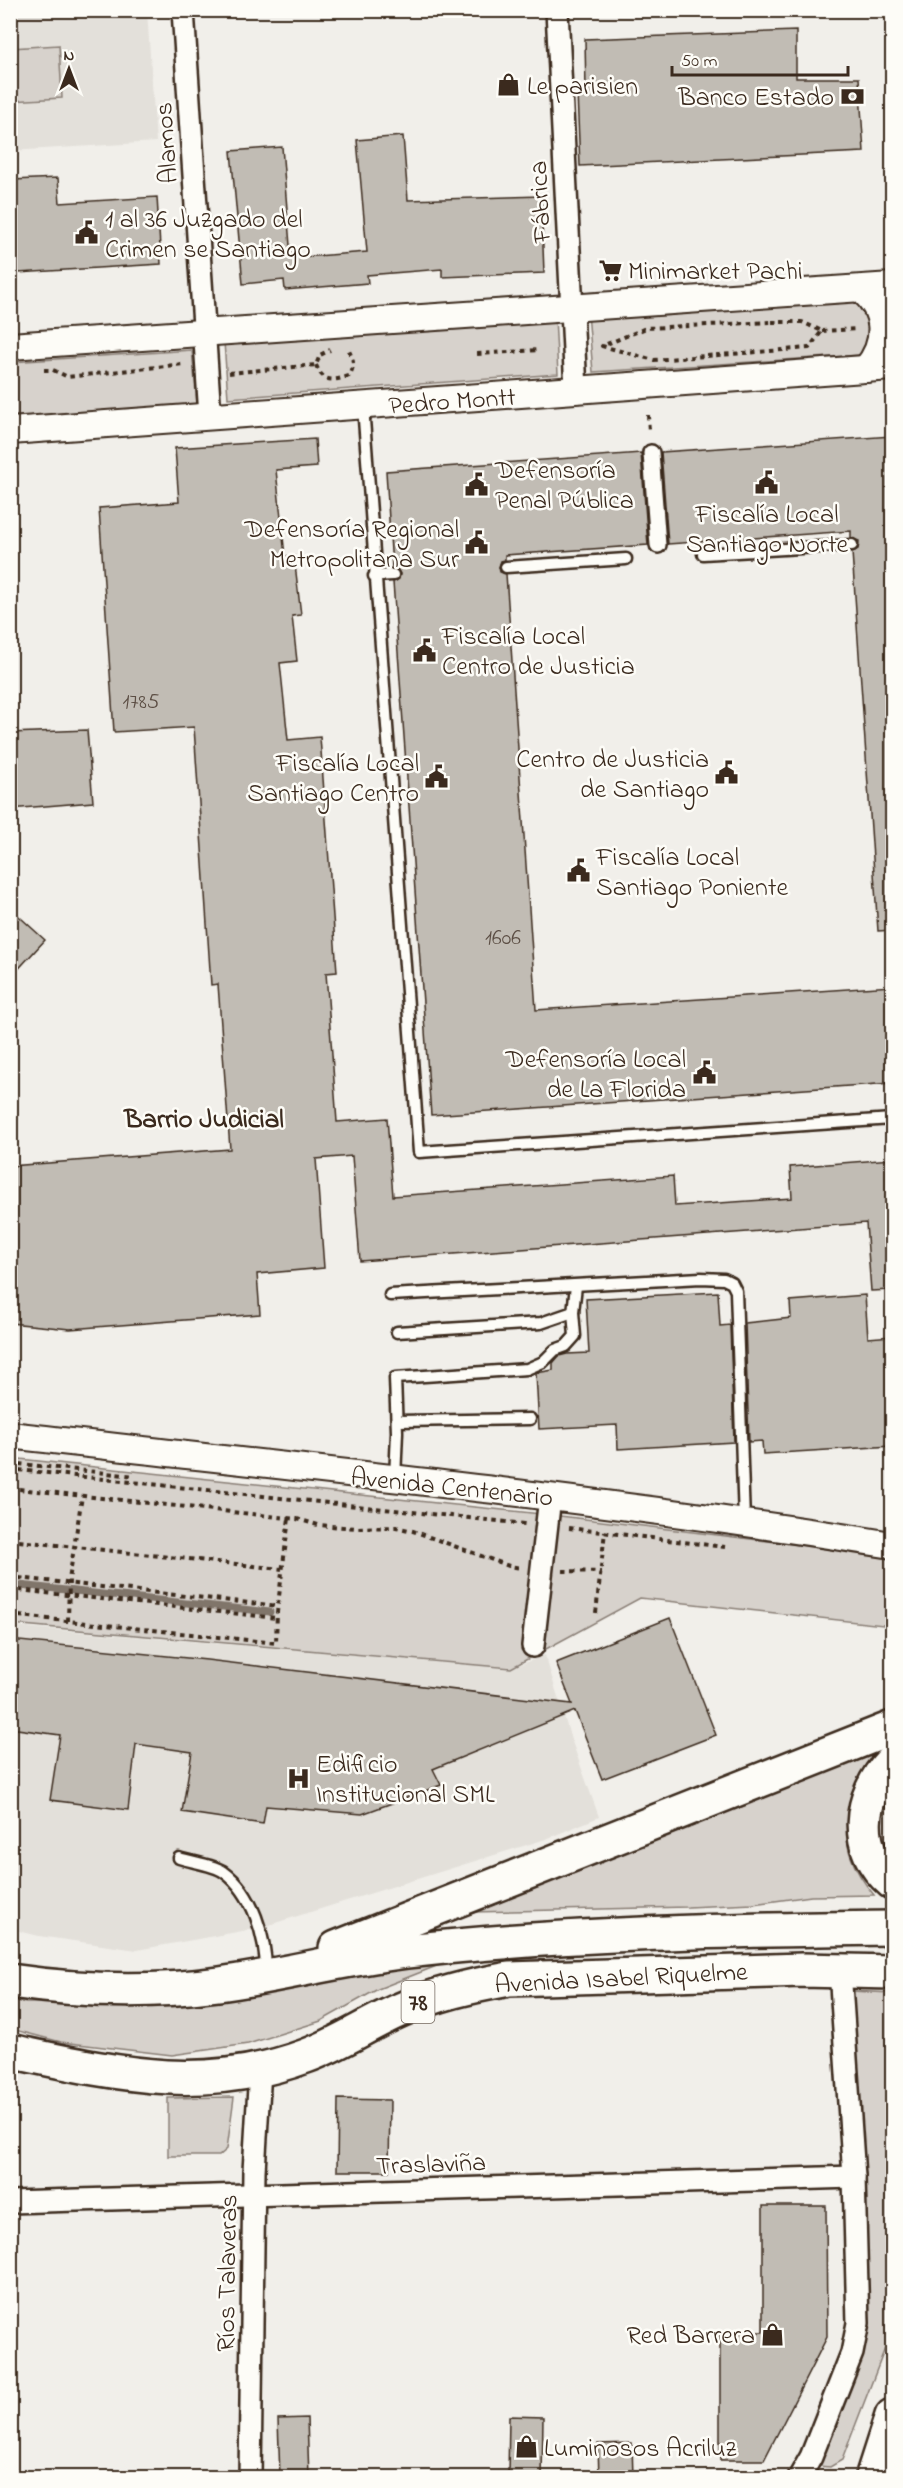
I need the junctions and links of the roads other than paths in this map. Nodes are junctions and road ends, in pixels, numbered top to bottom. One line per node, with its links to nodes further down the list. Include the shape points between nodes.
1 (183, 10): 6 (street, Alamos)
2 (557, 10): 5 (street, Fábrica)
3 (892, 286): 4 (street)
4 (861, 289): 5 (street); 9 (street, via 876,305 882,328 881,345)
5 (572, 308): 6 (street); 10 (street, Fábrica)
6 (205, 333): 7 (street); 12 (street, Alamos, via 199,372)
7 (10, 346)
8 (892, 367): 9 (street, Pedro Montt)
9 (866, 369): 10 (street, Pedro Montt)
10 (576, 390): 11 (street, Pedro Montt)
11 (363, 406): 12 (street, Pedro Montt); 21 (lane)
12 (210, 416): 13 (street, Pedro Montt)
13 (10, 431)
14 (651, 453): 15 (street)
15 (658, 545)
16 (852, 545): 17 (lane)
17 (703, 554)
18 (626, 560): 19 (lane)
19 (506, 567)
20 (393, 575): 21 (lane)
21 (374, 576): 22 (lane, via 419,1152)
22 (892, 1119)
23 (576, 1286): 24 (lane); 25 (lane); 32 (lane, via 701,1278 732,1282 736,1291)
24 (390, 1295)
25 (573, 1312): 26 (lane, via 541,1323); 28 (lane, via 574,1336 566,1346 527,1369 395,1378)
26 (397, 1332)
27 (530, 1419): 28 (lane)
28 (396, 1421): 30 (lane)
29 (10, 1435): 30 (street, Avenida Centenario)
30 (394, 1479): 31 (street, Avenida Centenario)
31 (550, 1497): 32 (street, Avenida Centenario); 34 (street)
32 (744, 1521): 33 (street, Avenida Centenario)
33 (892, 1545)
34 (534, 1646)
35 (892, 1728): 42 (main road)
36 (892, 1761): 38 (main road, via 867,1800 864,1821 870,1856)
37 (179, 1858): 42 (lane, via 223,1871 248,1900 266,1956)
38 (892, 1882)
39 (892, 1928): 42 (main road, Avenida Isabel Riquelme / 78, via 516,1941 384,1954)
40 (840, 1970): 41 (main road, Avenida Isabel Riquelme / 78); 45 (main road, Avenida Isabel Riquelme / 78, via 509,1979 424,2000 316,2052); 46 (street)
41 (892, 1972)
42 (266, 1976): 43 (main road, Avenida Isabel Riquelme / 78, via 195,1986 122,1990)
43 (10, 1981)
44 (10, 2051): 45 (main road, Avenida Isabel Riquelme / 78, via 156,2078 209,2078)
45 (260, 2070): 47 (street, Ríos Talaveras)
46 (854, 2177): 47 (street, Traslaviña); 51 (street, via 858,2324 852,2354)
47 (255, 2193): 48 (street, Traslaviña); 50 (street, Ríos Talaveras)
48 (10, 2202)
49 (892, 2416): 52 (main road)
50 (250, 2478)
51 (799, 2478)
52 (872, 2478)

